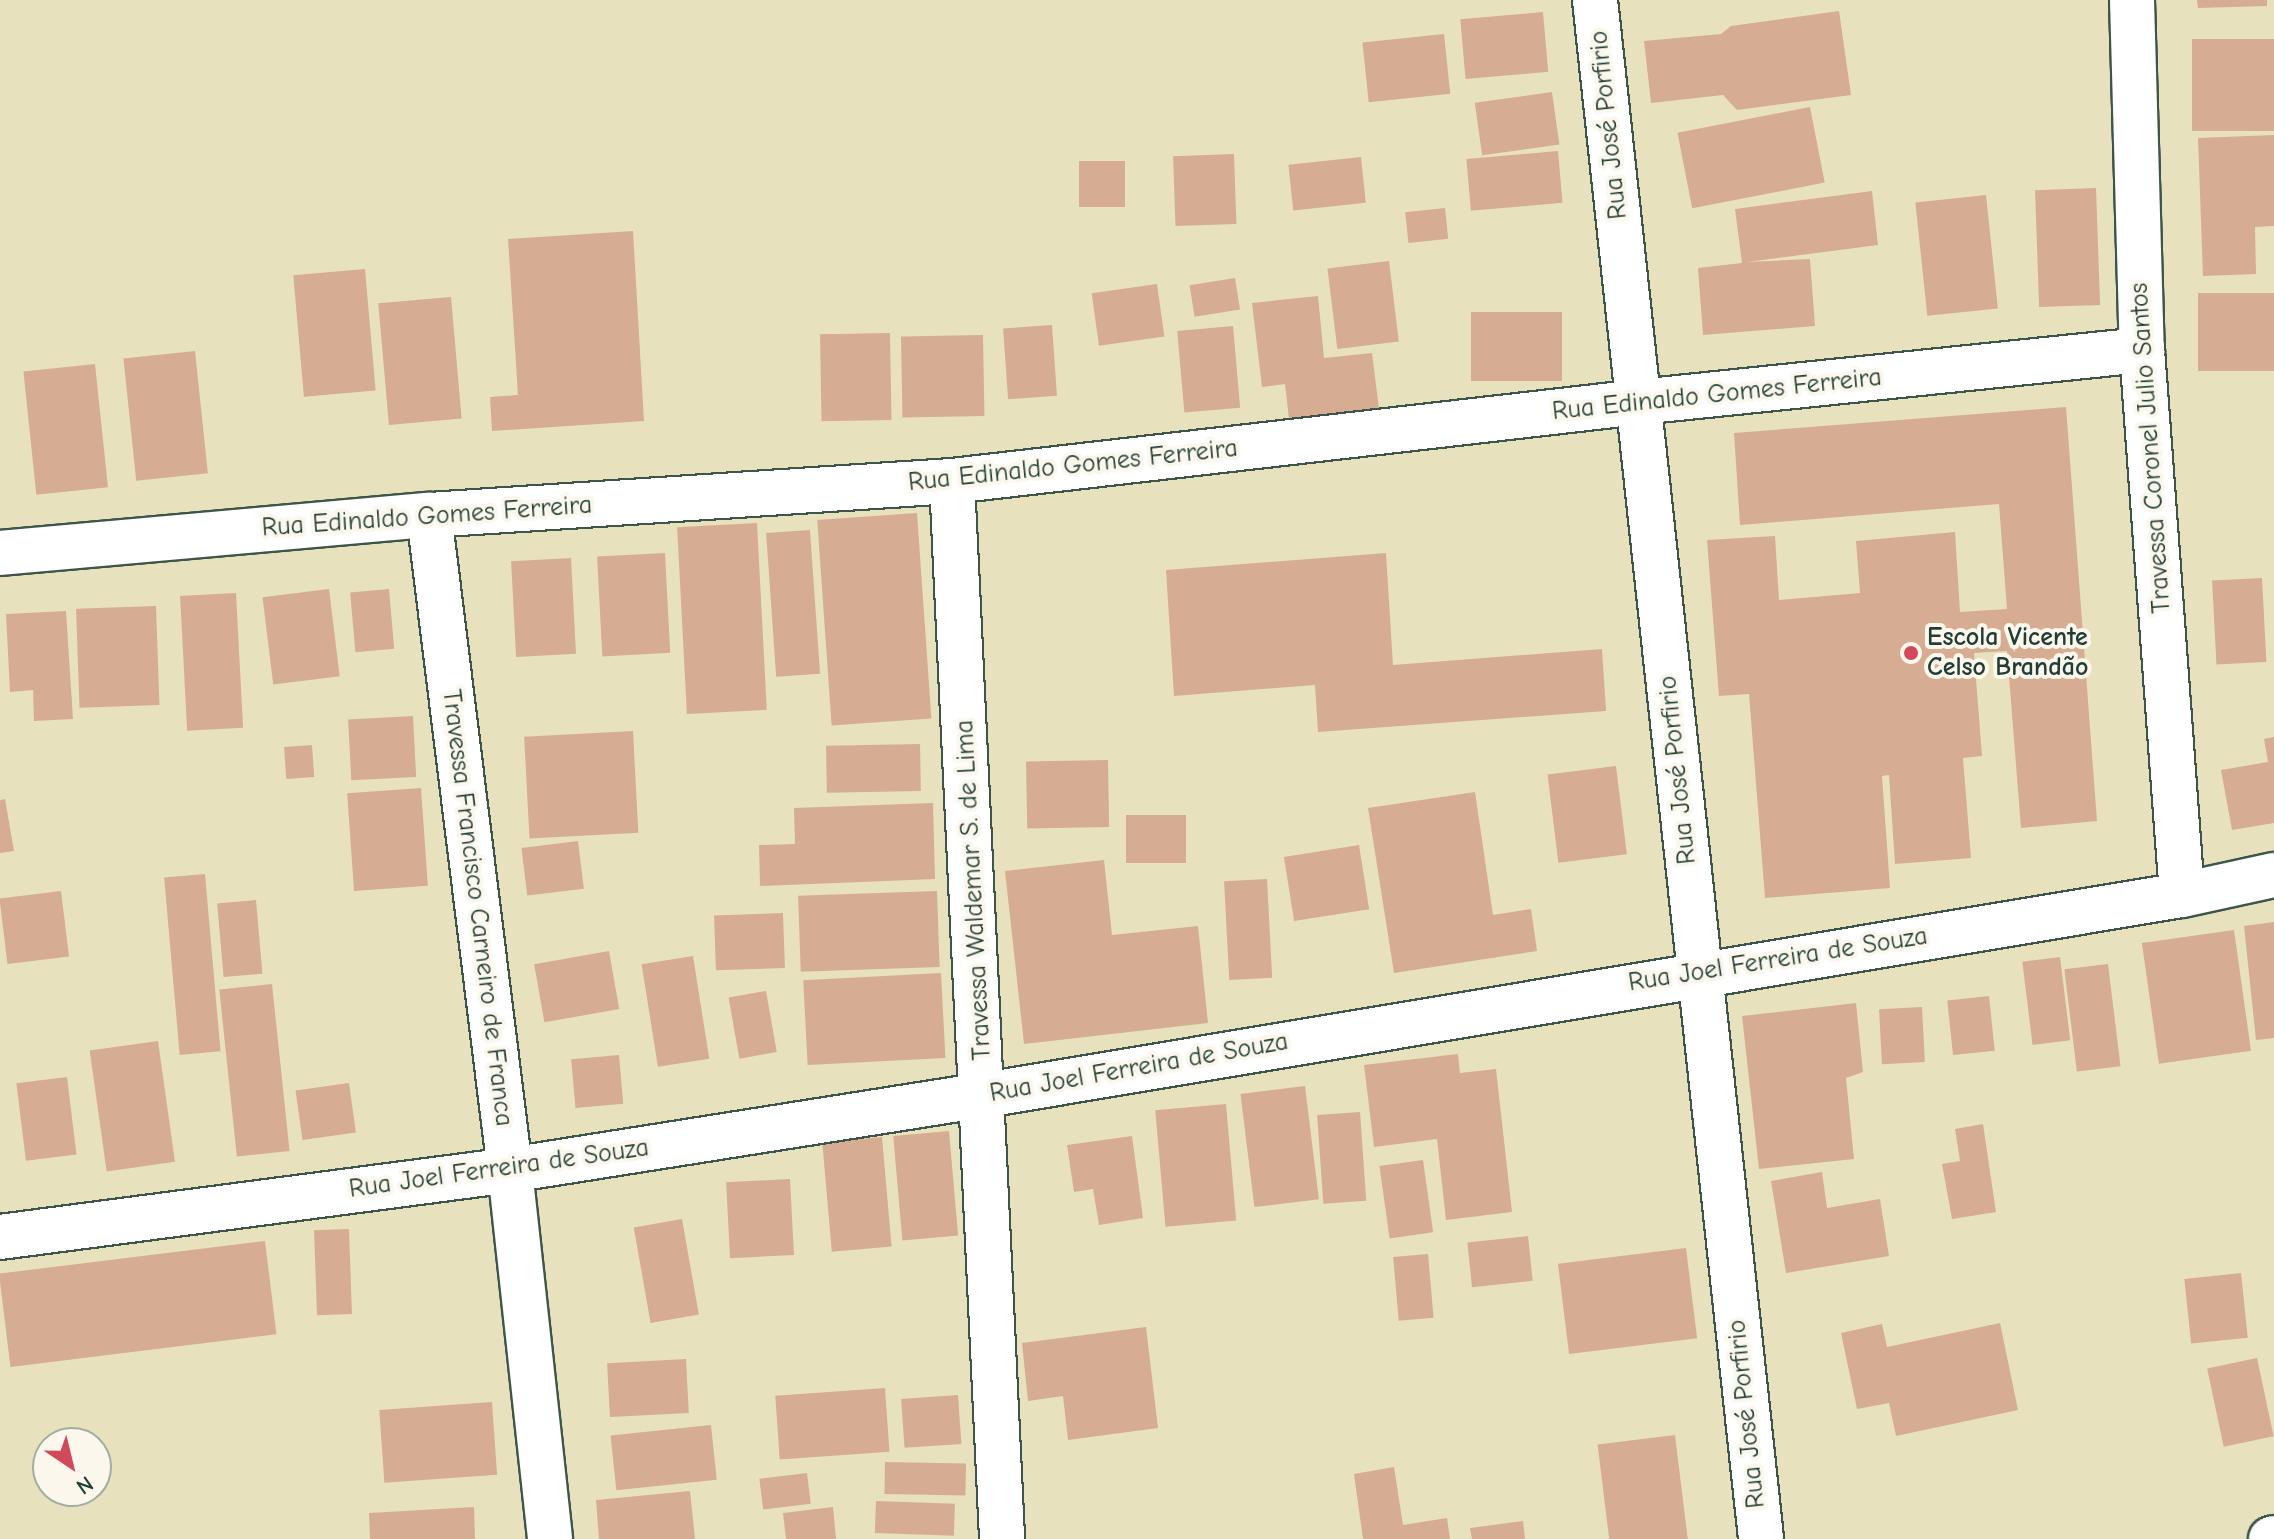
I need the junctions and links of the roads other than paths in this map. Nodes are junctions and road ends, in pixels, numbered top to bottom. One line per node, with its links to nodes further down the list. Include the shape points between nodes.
1 (1595, 0): 4 (street, Rua José Porfirio)
2 (2132, 0): 3 (street, Travessa Coronel Julio Santos)
3 (2142, 350): 4 (street, Rua Edinaldo Gomes Ferreira); 9 (street, Travessa Coronel Julio Santos)
4 (1639, 402): 5 (street, Rua Edinaldo Gomes Ferreira); 10 (street, Rua José Porfirio)
5 (952, 481): 6 (street, Rua Edinaldo Gomes Ferreira); 11 (street, Travessa Waldemar S. de Lima)
6 (429, 515): 7 (street, Rua Edinaldo Gomes Ferreira); 12 (street, Travessa Francisco Carneiro de Franca)
7 (0, 553)
8 (2274, 875): 9 (street, Rua Joel Ferreira de Souza)
9 (2182, 895): 10 (street, Rua Joel Ferreira de Souza)
10 (1699, 973): 11 (street, Rua Joel Ferreira de Souza); 16 (street, Rua José Porfirio)
11 (985, 1095): 12 (street, Rua Joel Ferreira de Souza); 15 (street, Travessa Waldemar S. de Lima)
12 (510, 1170): 13 (street, Rua Joel Ferreira de Souza); 14 (street, Travessa Francisco Carneiro de Franca)
13 (0, 1237)
14 (550, 1539)
15 (1002, 1539)
16 (1761, 1539)

